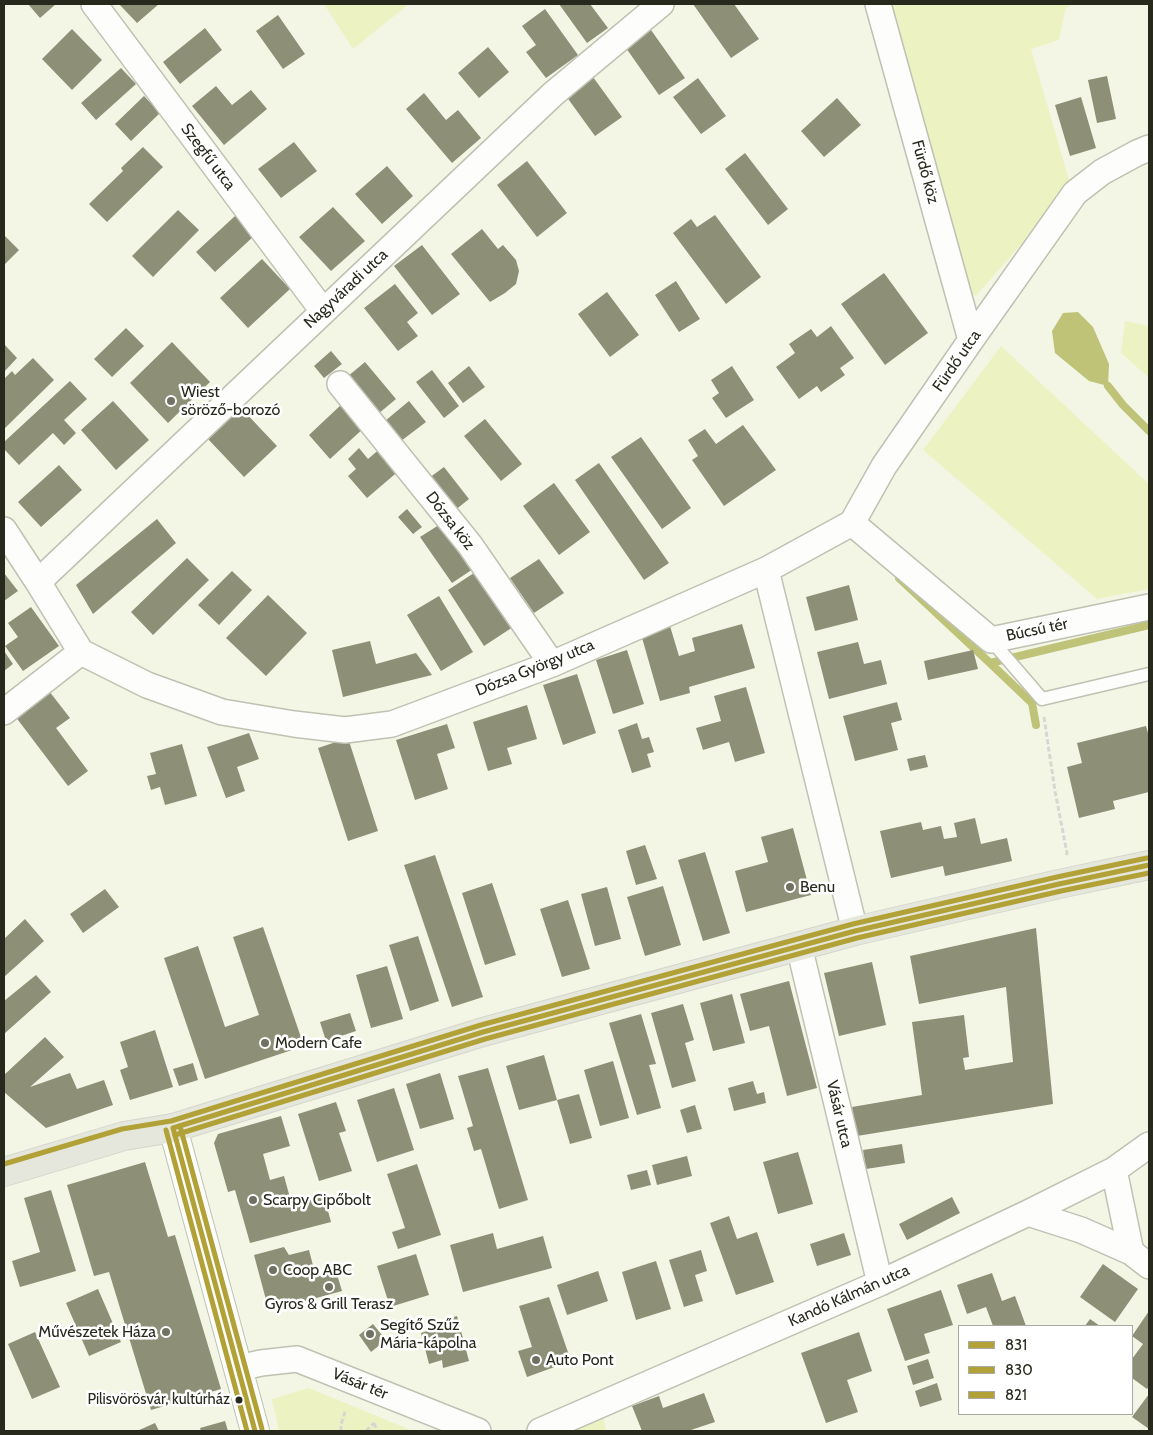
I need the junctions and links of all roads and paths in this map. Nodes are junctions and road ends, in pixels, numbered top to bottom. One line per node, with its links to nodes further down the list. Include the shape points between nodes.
1 (94, 4): 5 (street, Szegfű utca)
2 (661, 4): 5 (street, Nagyváradi utca, via 553,94)
3 (878, 4): 6 (street, Fürdő köz)
4 (1149, 148): 6 (street, Fürdő utca, via 1102,172 1075,193)
5 (323, 311): 11 (street, Nagyváradi utca)
6 (971, 340): 8 (street, Fürdő utca, via 884,466)
7 (340, 384): 15 (street, Dózsa köz, via 470,545)
8 (852, 524): 10 (street); 13 (street, Búcsú tér)
9 (4, 530): 11 (street)
10 (766, 570): 15 (street, Dózsa György utca); 21 (street)
11 (38, 582): 14 (street)
12 (1149, 607): 13 (street, Búcsú tér)
13 (995, 644): 17 (lane)
14 (81, 652): 15 (street, Dózsa György utca, via 147,685 222,712 345,730 392,724); 18 (street)
15 (552, 664)
16 (1149, 674): 17 (lane)
17 (1042, 699): 20 (path, via 1067,853)
18 (4, 712)
19 (1149, 865): 20 (main road)
20 (1059, 884): 21 (main road)
21 (855, 931): 22 (main road)
22 (799, 946): 23 (main road, via 483,1032); 29 (street, Vásár utca)
23 (173, 1128): 26 (main road, via 124,1136); 30 (street)
24 (1149, 1145): 25 (street, Kandó Kálmán utca)
25 (1114, 1170): 27 (street, Kandó Kálmán utca); 28 (street)
26 (4, 1171)
27 (1028, 1213): 28 (street, via 1081,1230); 29 (street, Kandó Kálmán utca)
28 (1140, 1259)
29 (880, 1283): 37 (street, Kandó Kálmán utca)
30 (237, 1364): 32 (street); 36 (street, Vásár tér, via 296,1359)
31 (344, 1412): 33 (path)
32 (255, 1431)
33 (341, 1431)
34 (366, 1431): 35 (path, via 374,1422)
35 (377, 1431)
36 (478, 1431)
37 (540, 1431)

